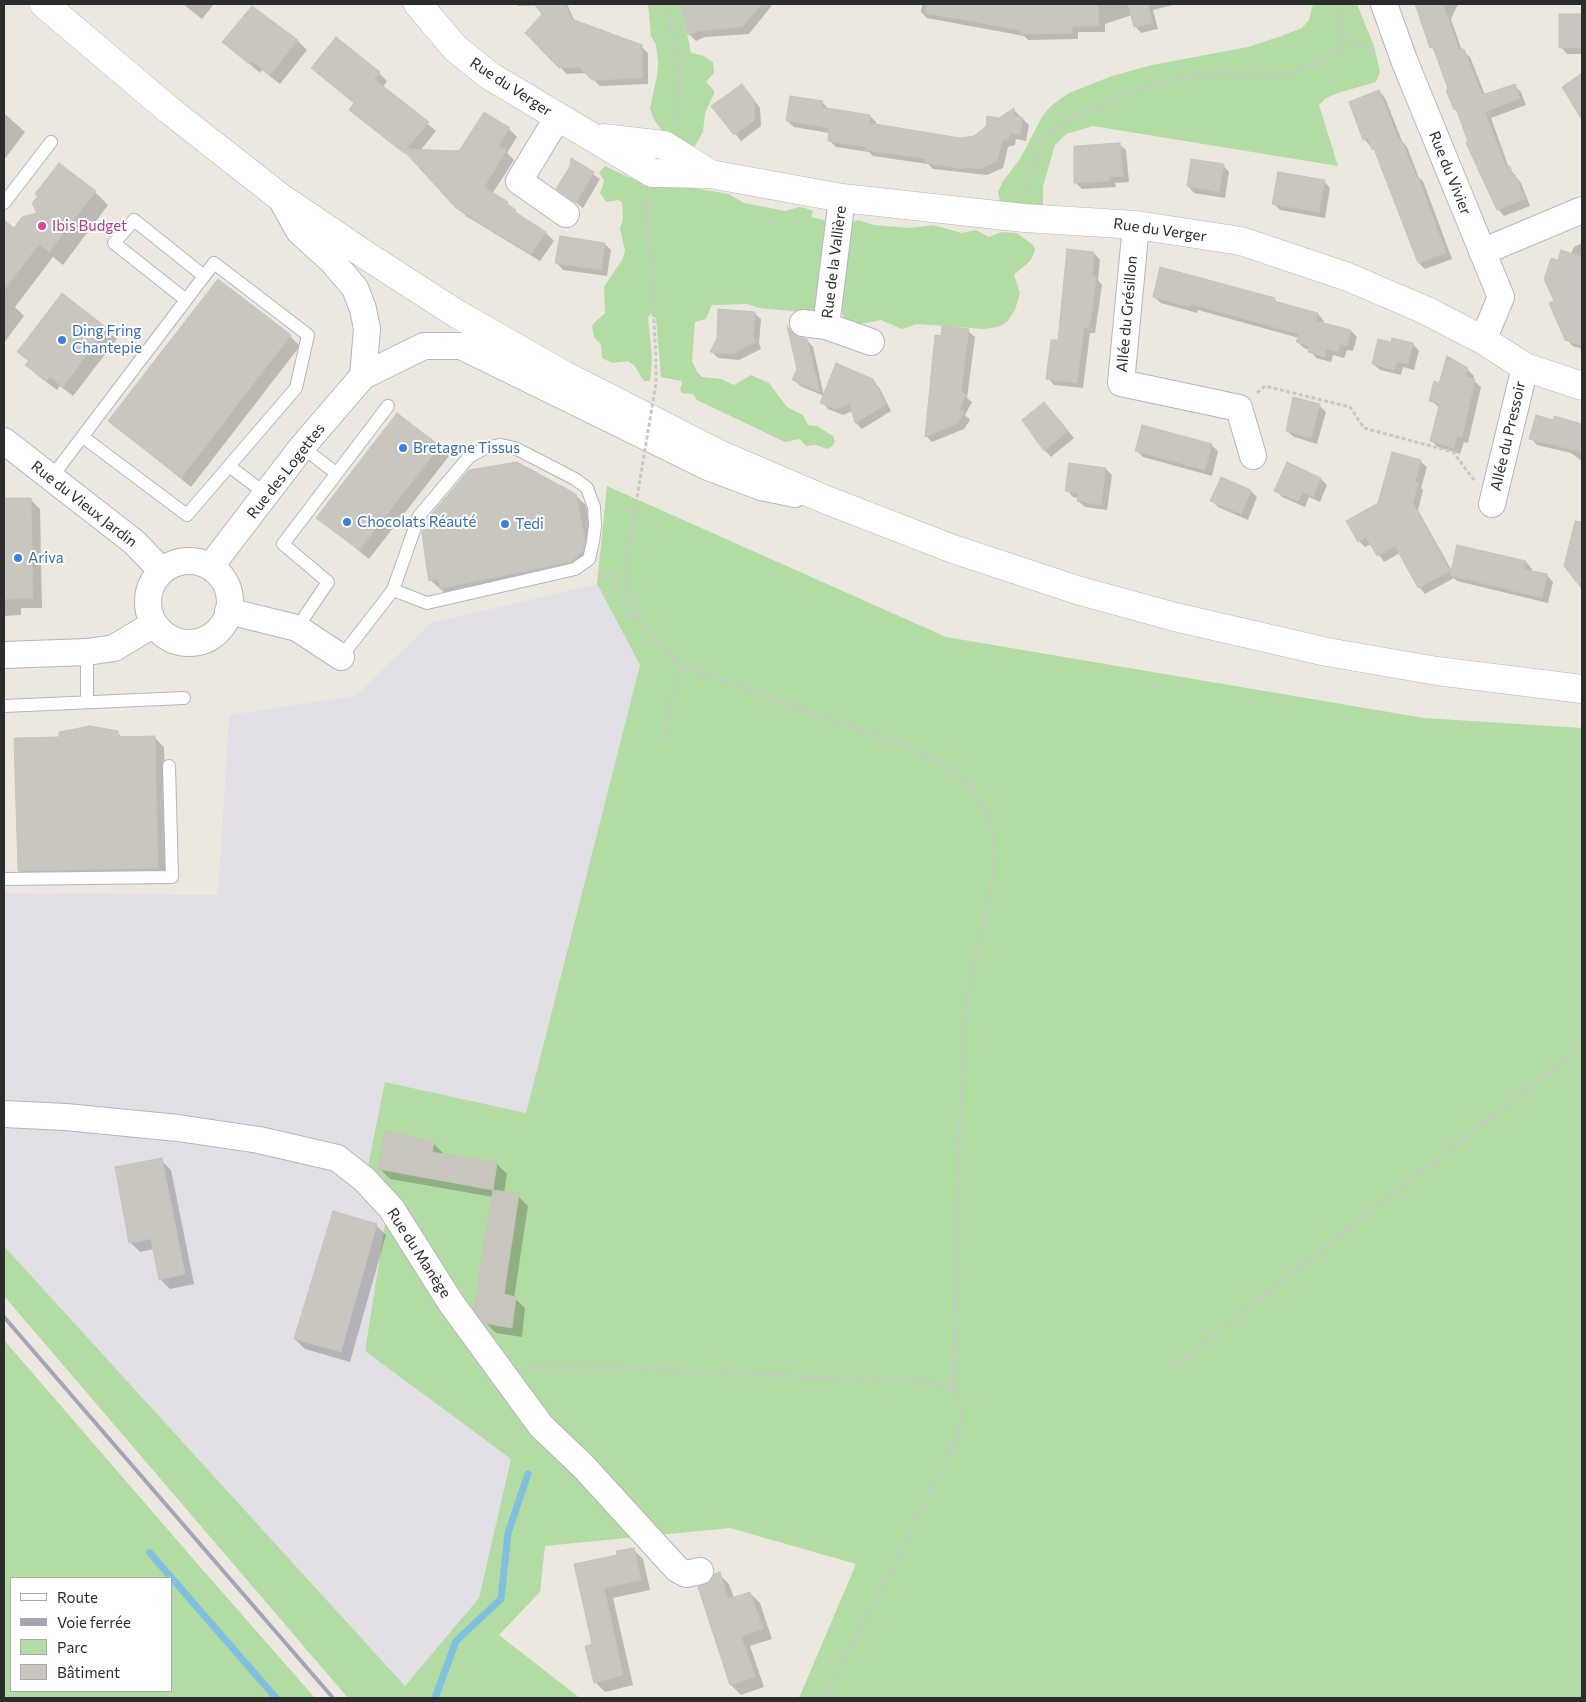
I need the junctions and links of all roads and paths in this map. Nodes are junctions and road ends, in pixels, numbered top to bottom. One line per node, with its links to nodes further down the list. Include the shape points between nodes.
1 (44, 4): 9 (main road, via 169,110)
2 (418, 4): 7 (main road, Rue du Verger, via 455,48 490,76)
3 (1337, 4): 5 (path)
4 (1384, 4): 6 (street, Rue du Vivier)
5 (1342, 28): 6 (path, via 1350,42); 14 (path, via 1338,54 1292,74 1198,74 1124,93 1079,114 1040,141)
6 (1404, 60): 16 (street, Rue du Vivier)
7 (558, 117): 10 (main road, Rue du Verger, via 593,136 664,145 710,174); 13 (street, via 520,181)
8 (51, 142): 11 (lane)
9 (280, 197): 23 (street, via 300,231 355,288 366,329); 35 (main road, via 457,314 564,375 701,446)
10 (842, 198): 14 (main road, Rue du Verger); 20 (street, Rue de la Vallière, via 814,325)
11 (4, 203)
12 (1582, 210): 16 (street)
13 (566, 214)
14 (1024, 218): 15 (main road, Rue du Verger)
15 (1136, 225): 19 (main road, Rue du Verger, via 1241,241 1348,277 1425,310); 26 (street, Allée du Grésillon, via 1121,383)
16 (1482, 252): 19 (street, Rue du Vivier, via 1501,297)
17 (204, 276): 18 (lane); 18 (lane, via 134,220 114,243); 31 (lane, via 214,263 308,335 296,388)
18 (186, 300): 27 (lane)
19 (1483, 340): 22 (main road, Rue du Verger)
20 (871, 342)
21 (656, 354): 46 (path, bridge, via 656,383 627,565 629,591 640,618 657,644)
22 (1525, 367): 24 (main road, Rue du Verger); 36 (street, Allée du Pressoir)
23 (363, 376): 29 (street, Rue des Logettes); 35 (street, via 424,346 461,346 708,467 760,487)
24 (1582, 386)
25 (388, 406): 32 (lane)
26 (1239, 408): 30 (street); 36 (path, via 1265,386 1350,406 1364,428 1453,452)
27 (83, 437): 31 (lane, via 187,515); 33 (lane)
28 (4, 441): 33 (street, Rue du Vieux Jardin)
29 (302, 447): 32 (lane); 34 (street, Rue des Logettes)
30 (1253, 456)
31 (229, 466): 34 (lane)
32 (336, 473): 42 (lane, via 283,544 328,582)
33 (51, 478): 38 (street, Rue du Vieux Jardin, via 134,542)
34 (266, 494): 37 (street, Rue des Logettes)
35 (824, 499): 47 (main road, via 953,549 1077,590 1175,617 1327,652)
36 (1492, 504)
37 (210, 567): 38 (street, via 185,561); 40 (street, via 226,586 230,603)
38 (162, 571): 41 (street, via 148,596)
39 (393, 590): 39 (lane, via 427,603 575,569 589,558 596,525 587,488 576,479 515,448 501,445 485,448 469,457 419,516); 45 (lane)
40 (228, 611): 41 (street, via 218,630 201,641 175,640); 42 (street)
41 (154, 624): 43 (street, via 114,648)
42 (298, 628): 45 (street)
43 (87, 652): 44 (street); 49 (lane)
44 (4, 655)
45 (341, 658)
46 (682, 666): 51 (path); 58 (path, via 908,748 956,772 976,796 993,829 994,873 966,1004 958,1162)
47 (1582, 689)
48 (184, 698): 49 (lane)
49 (87, 702): 50 (lane)
50 (4, 706)
51 (664, 738)
52 (169, 766): 53 (lane, via 172,877)
53 (4, 879)
54 (1582, 1047): 57 (path, via 1386,1198)
55 (4, 1114): 56 (street, Rue du Manège, via 178,1128 259,1140 337,1158 364,1179 391,1208 451,1303)
56 (501, 1369): 58 (path, via 617,1367 936,1383); 59 (street, Rue du Manège, via 541,1426 584,1467 677,1569 686,1574)
57 (1173, 1369)
58 (953, 1392): 60 (path, via 962,1404 961,1422 953,1448)
59 (700, 1571)
60 (825, 1698)

